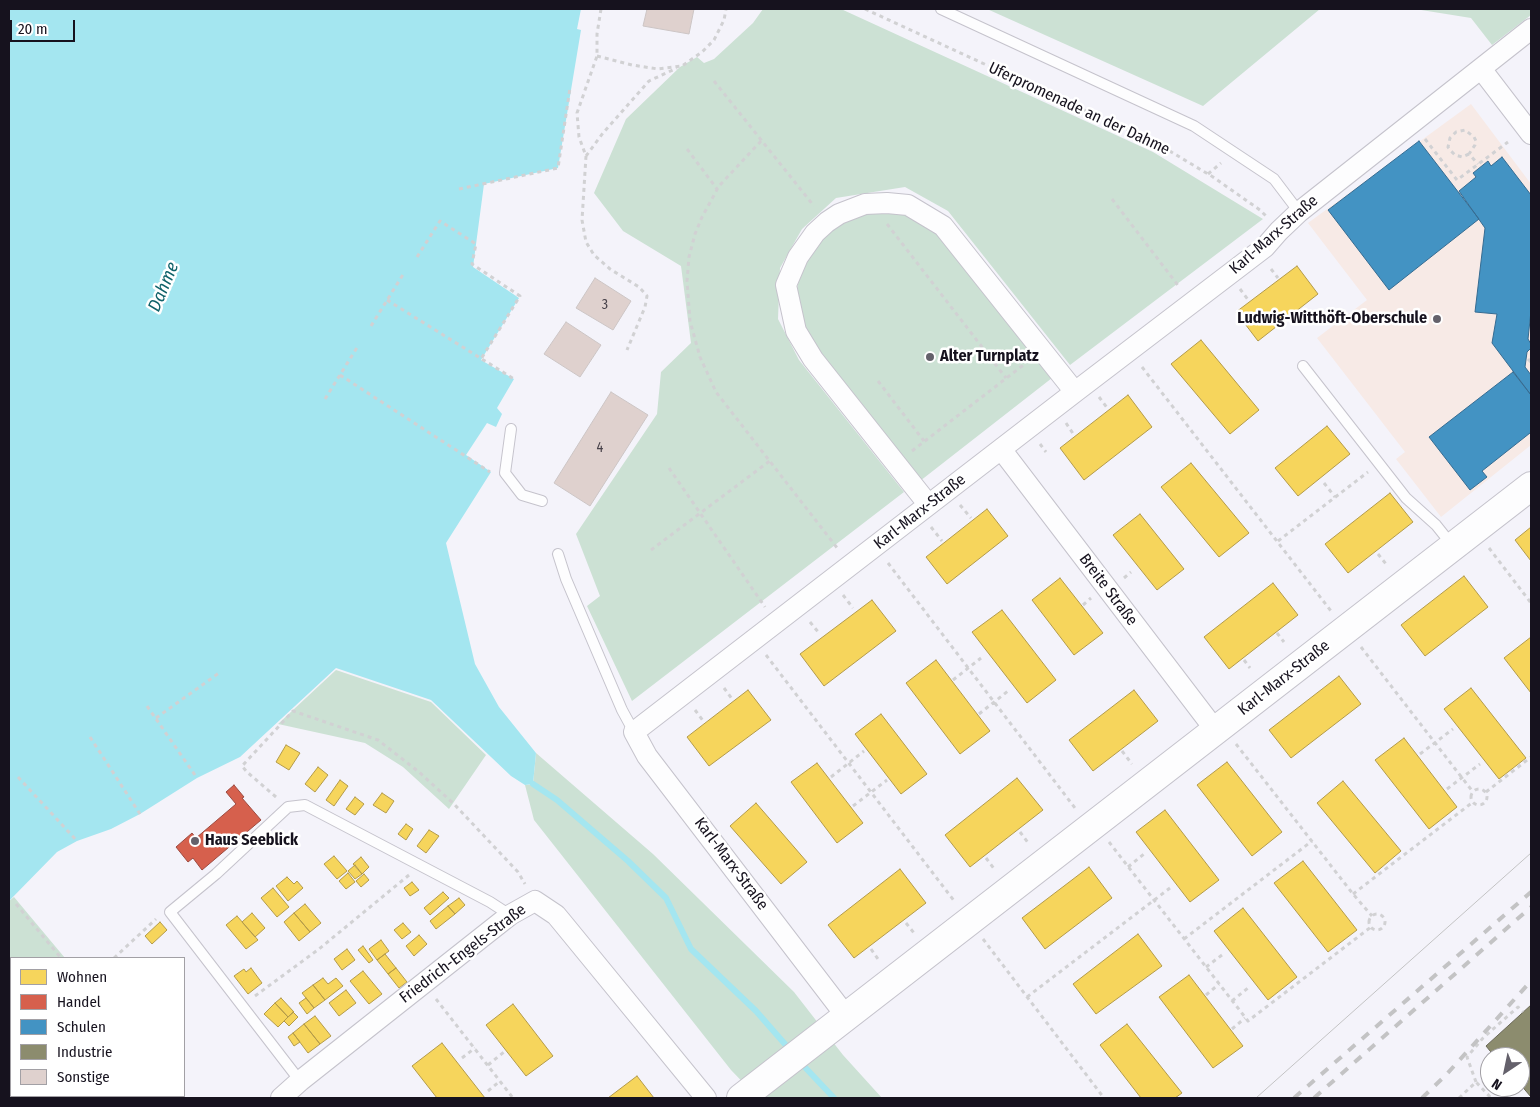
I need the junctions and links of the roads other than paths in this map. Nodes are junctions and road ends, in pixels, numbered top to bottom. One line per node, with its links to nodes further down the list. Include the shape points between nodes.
1 (941, 9): 5 (lane, Uferpromenade an der Dahme, via 1194,126 1274,179)
2 (1531, 30): 3 (street, Karl-Marx-Straße)
3 (1482, 70): 4 (street); 5 (street, Karl-Marx-Straße)
4 (1531, 134)
5 (1299, 212): 7 (street, Karl-Marx-Straße, via 1265,248)
6 (1303, 366): 13 (lane, via 1406,498 1436,525)
7 (1075, 392): 9 (street, Karl-Marx-Straße); 12 (street, via 943,226 908,205 887,203 865,204 827,222 798,257 786,284 796,331 813,359 895,463)
8 (511, 429): 11 (lane, via 505,473 522,495)
9 (1001, 449): 12 (street, Karl-Marx-Straße); 15 (street, Breite Straße)
10 (1531, 486): 13 (main road, Karl-Marx-Straße)
11 (542, 501)
12 (928, 514): 16 (street, Karl-Marx-Straße, via 875,546)
13 (1454, 547): 15 (main road, Karl-Marx-Straße)
14 (558, 554): 16 (lane)
15 (1219, 729): 18 (main road, Karl-Marx-Straße)
16 (634, 732): 18 (street, Karl-Marx-Straße, via 647,756)
17 (510, 916): 19 (street, Friedrich-Engels-Straße); 19 (lane, via 490,902 305,805 288,807 170,912); 21 (street, Friedrich-Engels-Straße, via 535,901 561,921)
18 (838, 1023): 22 (main road)
19 (300, 1081): 20 (street, Friedrich-Engels-Straße)
20 (281, 1098)
21 (706, 1098)
22 (742, 1098)

